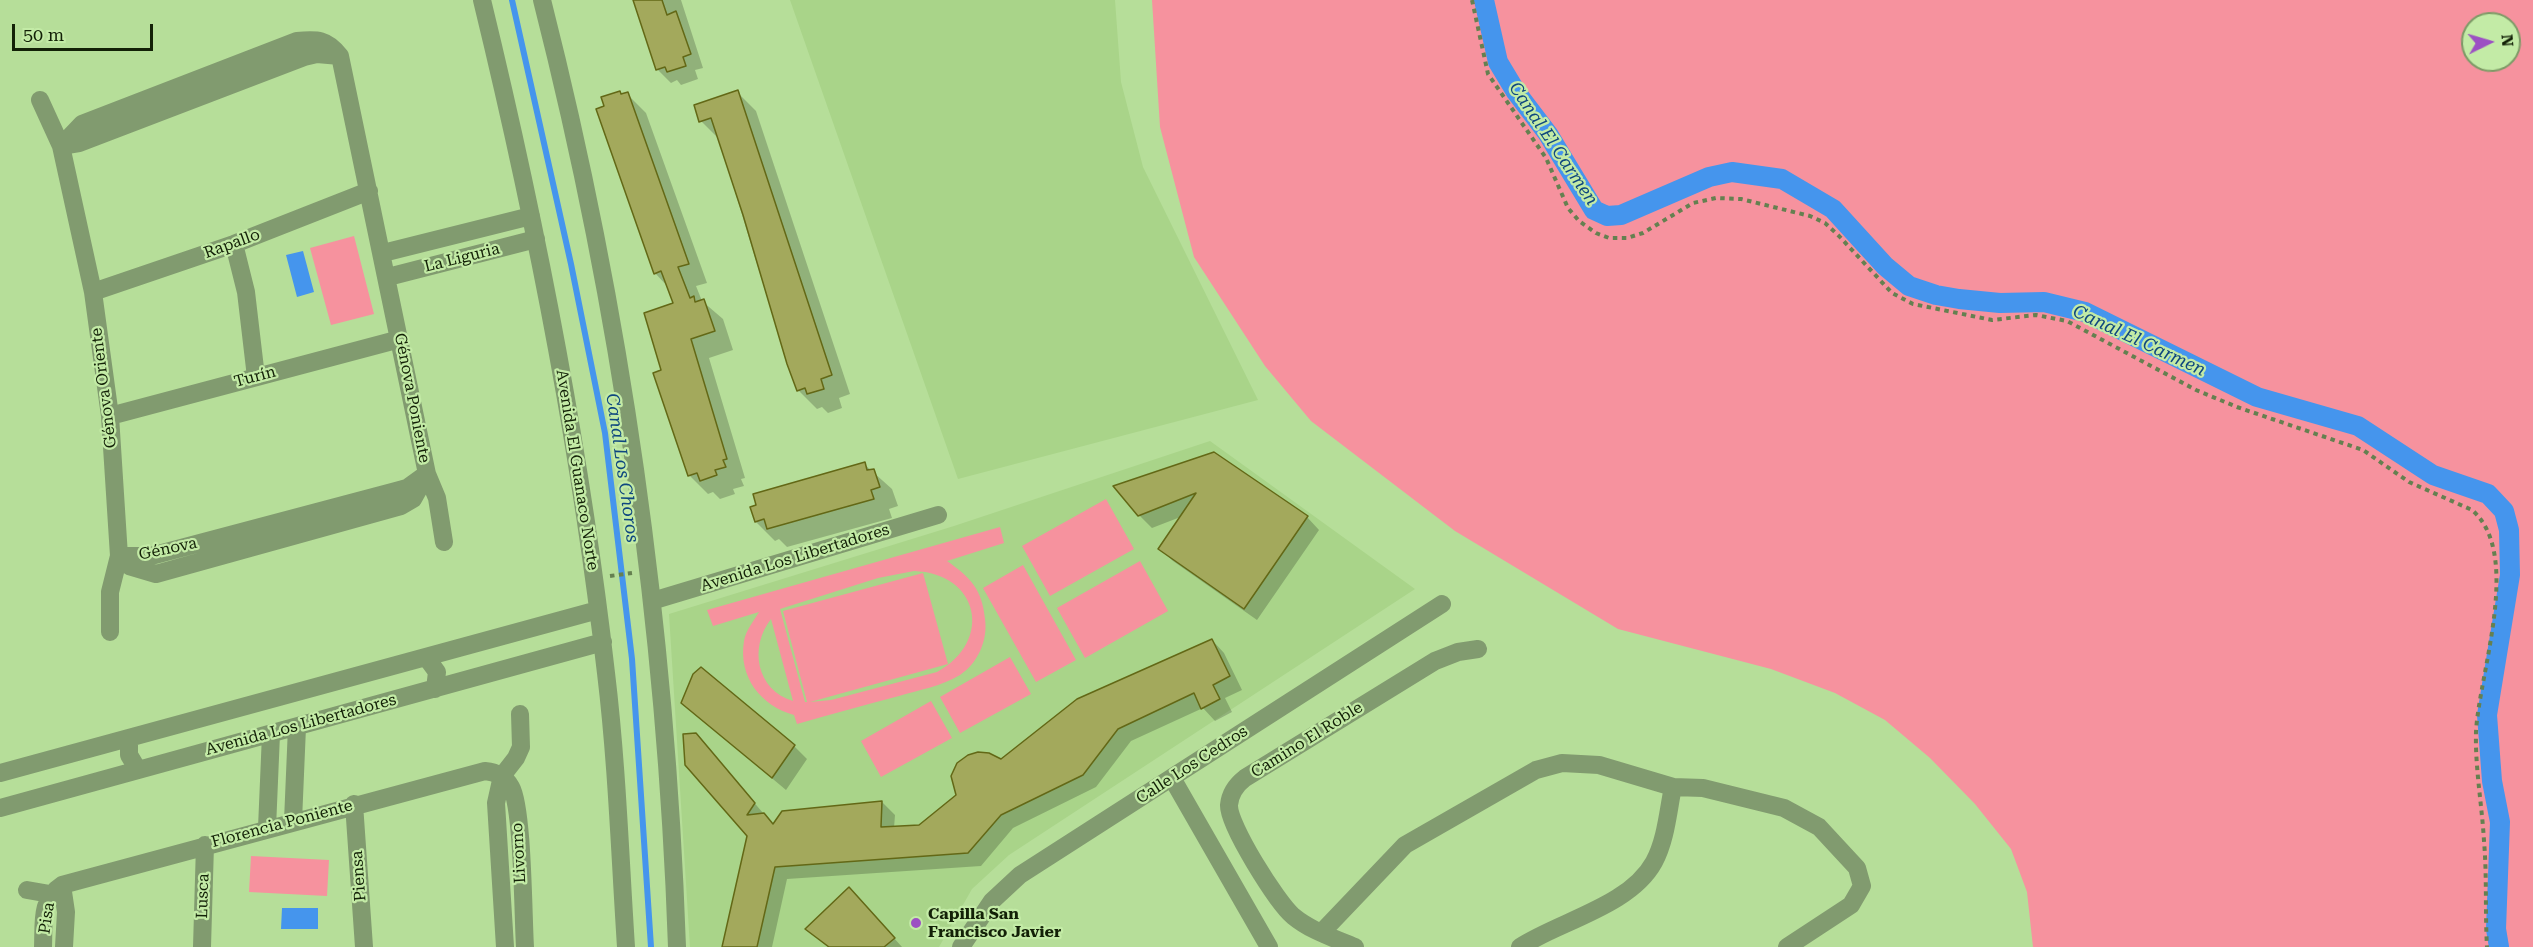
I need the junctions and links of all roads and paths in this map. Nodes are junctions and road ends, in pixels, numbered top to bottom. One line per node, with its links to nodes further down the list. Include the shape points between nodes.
1 (482, 0): 7 (street, Avenida El Guanaco Norte)
2 (542, 0): 24 (street, via 605,286 634,452)
3 (1472, 0): 62 (path, via 1488,74 1546,158 1568,208 1596,233 1627,238 1643,233 1693,203 1716,198 1741,199 1810,216 1825,223 1893,293 1913,304 1992,320 2036,315 2067,321 2196,390 2363,450 2409,482 2480,517 2494,549 2496,582 2476,731 2485,845)
4 (40, 100): 5 (street, Génova Oriente)
5 (61, 146): 6 (street, via 79,143 195,89 329,53 340,56); 12 (street, Génova Oriente)
6 (369, 191): 9 (street, Rapallo); 10 (street)
7 (531, 216): 8 (street, Avenida El Guanaco Norte); 10 (street, La Liguria)
8 (536, 239): 11 (street, La Liguria); 26 (street, Avenida El Guanaco Norte, via 557,346)
9 (234, 244): 12 (street, Rapallo); 14 (street, via 246,292)
10 (383, 253): 11 (street, Génova Poniente)
11 (388, 277): 13 (street, Génova Poniente)
12 (93, 292): 15 (street, Génova Oriente)
13 (400, 339): 14 (street, Turín); 16 (street, Génova Poniente)
14 (256, 377): 15 (street, Turín)
15 (110, 416): 21 (street, Génova Oriente)
16 (427, 474): 18 (street, Génova, via 407,488); 19 (street, Génova, via 413,499 400,506); 20 (street, Génova Poniente, via 437,498)
17 (938, 515): 24 (street, Avenida Los Libertadores)
18 (277, 522): 19 (street); 21 (street, Génova, via 151,556)
19 (278, 541): 21 (street, Génova, via 156,574 129,567)
20 (444, 542)
21 (119, 555): 27 (street, Génova Oriente, via 110,592)
22 (636, 572): 23 (path)
23 (610, 575)
24 (652, 601): 56 (street, via 671,816)
25 (1442, 604): 39 (street, Calle Los Cedros)
26 (598, 610): 28 (street, Avenida El Guanaco Norte); 30 (street, Avenida Los Libertadores)
27 (110, 632)
28 (603, 642): 31 (street, Avenida Los Libertadores); 55 (street, Avenida El Guanaco Norte)
29 (1478, 649): 48 (street, Camino El Roble, via 1458,651 1435,661 1245,778 1235,789 1229,804 1232,822 1274,893 1293,915)
30 (426, 657): 31 (street, via 437,672); 35 (street, Avenida Los Libertadores)
31 (435, 689): 33 (street, Avenida Los Libertadores)
32 (520, 714): 38 (street, Livorno, via 521,747)
33 (297, 727): 34 (street, Avenida Los Libertadores); 43 (street)
34 (271, 734): 36 (street, Avenida Los Libertadores); 44 (street)
35 (129, 738): 36 (street, via 129,754); 37 (street, Avenida Los Libertadores)
36 (138, 770): 42 (street, Avenida Los Libertadores)
37 (0, 773)
38 (502, 776): 41 (street, Florencia Poniente, via 484,771 469,773); 49 (street, Livorno, via 517,803); 50 (street, Livorno, via 496,803)
39 (1172, 778): 57 (street, Calle Los Cedros, via 1020,875 992,901); 58 (street)
40 (1674, 787): 48 (street, via 1587,763 1562,763 1536,770 1405,845); 60 (street, via 1658,852 1640,880 1623,894); 61 (street, via 1704,788 1798,814 1819,827 1857,868 1862,886 1856,900)
41 (354, 804): 43 (street, Florencia Poniente); 54 (street, Piensa)
42 (0, 808)
43 (293, 821): 44 (street, Florencia Poniente)
44 (267, 828): 45 (street, Florencia Poniente)
45 (205, 845): 47 (street, Florencia Poniente); 53 (street, Lusca)
46 (27, 890): 47 (street)
47 (56, 890): 51 (street, Pisa, via 44,912); 52 (street, Pisa, via 66,912)
48 (1322, 932): 59 (street, Camino El Roble)
49 (524, 941): 50 (street, Livorno)
50 (504, 943)
51 (43, 947)
52 (64, 947)
53 (202, 947)
54 (364, 947)
55 (626, 947)
56 (677, 947)
57 (962, 947)
58 (1269, 947)
59 (1355, 947)
60 (1520, 947)
61 (1787, 947)
62 (2487, 947)

